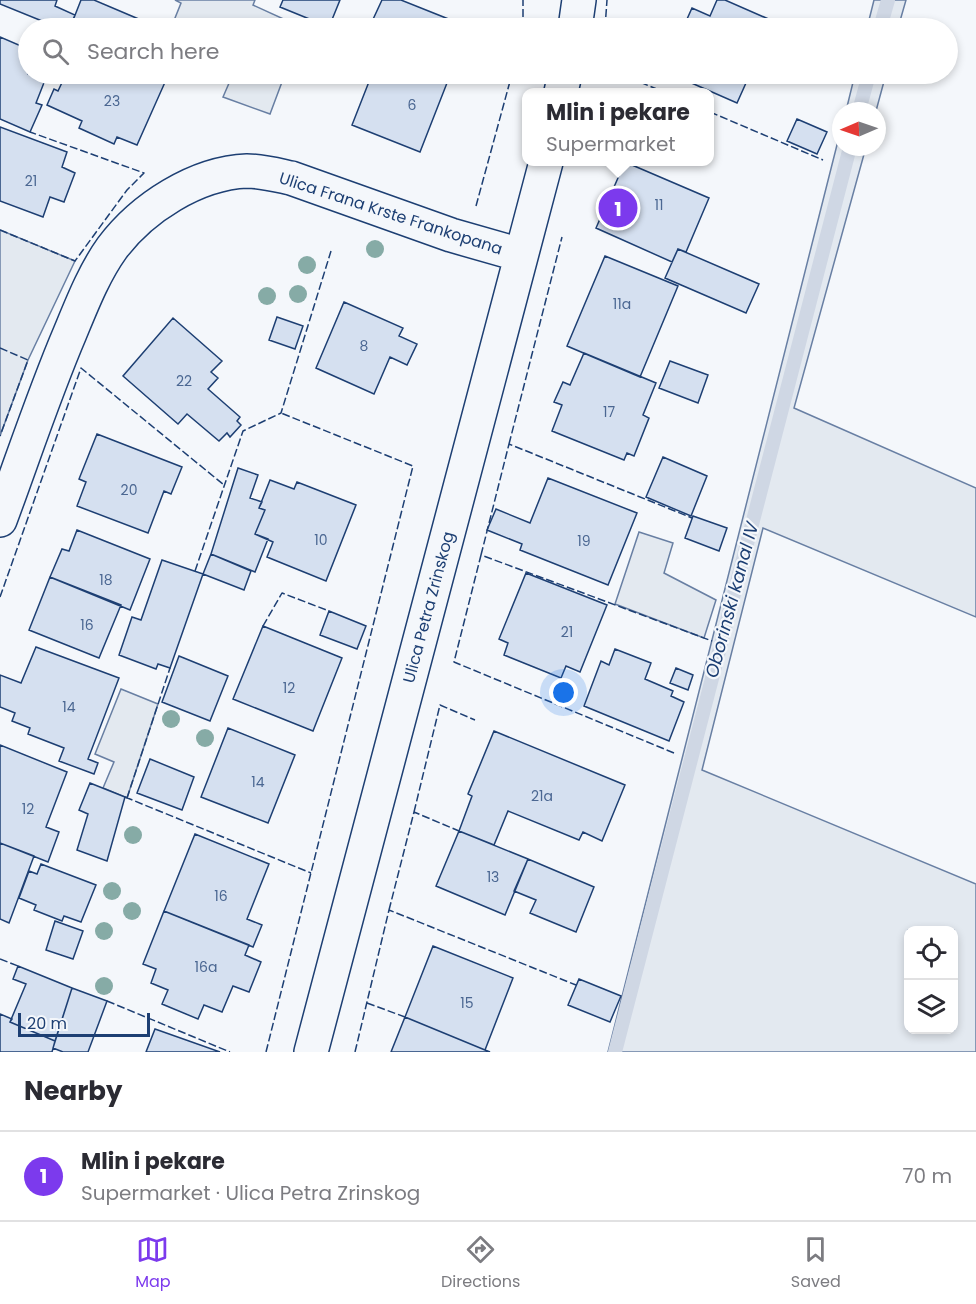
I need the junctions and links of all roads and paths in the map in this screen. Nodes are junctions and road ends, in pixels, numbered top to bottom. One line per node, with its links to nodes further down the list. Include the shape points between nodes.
1 (579, 0): 2 (street)
2 (576, 18)
3 (545, 166): 4 (street, Ulica Petra Zrinskog)
4 (520, 255): 5 (street, Ulica Frana Krste Frankopana, via 451,236 303,182 267,173 220,175 182,190 129,227 96,274 56,365); 6 (street, Ulica Petra Zrinskog)
5 (0, 520)
6 (311, 1052)

